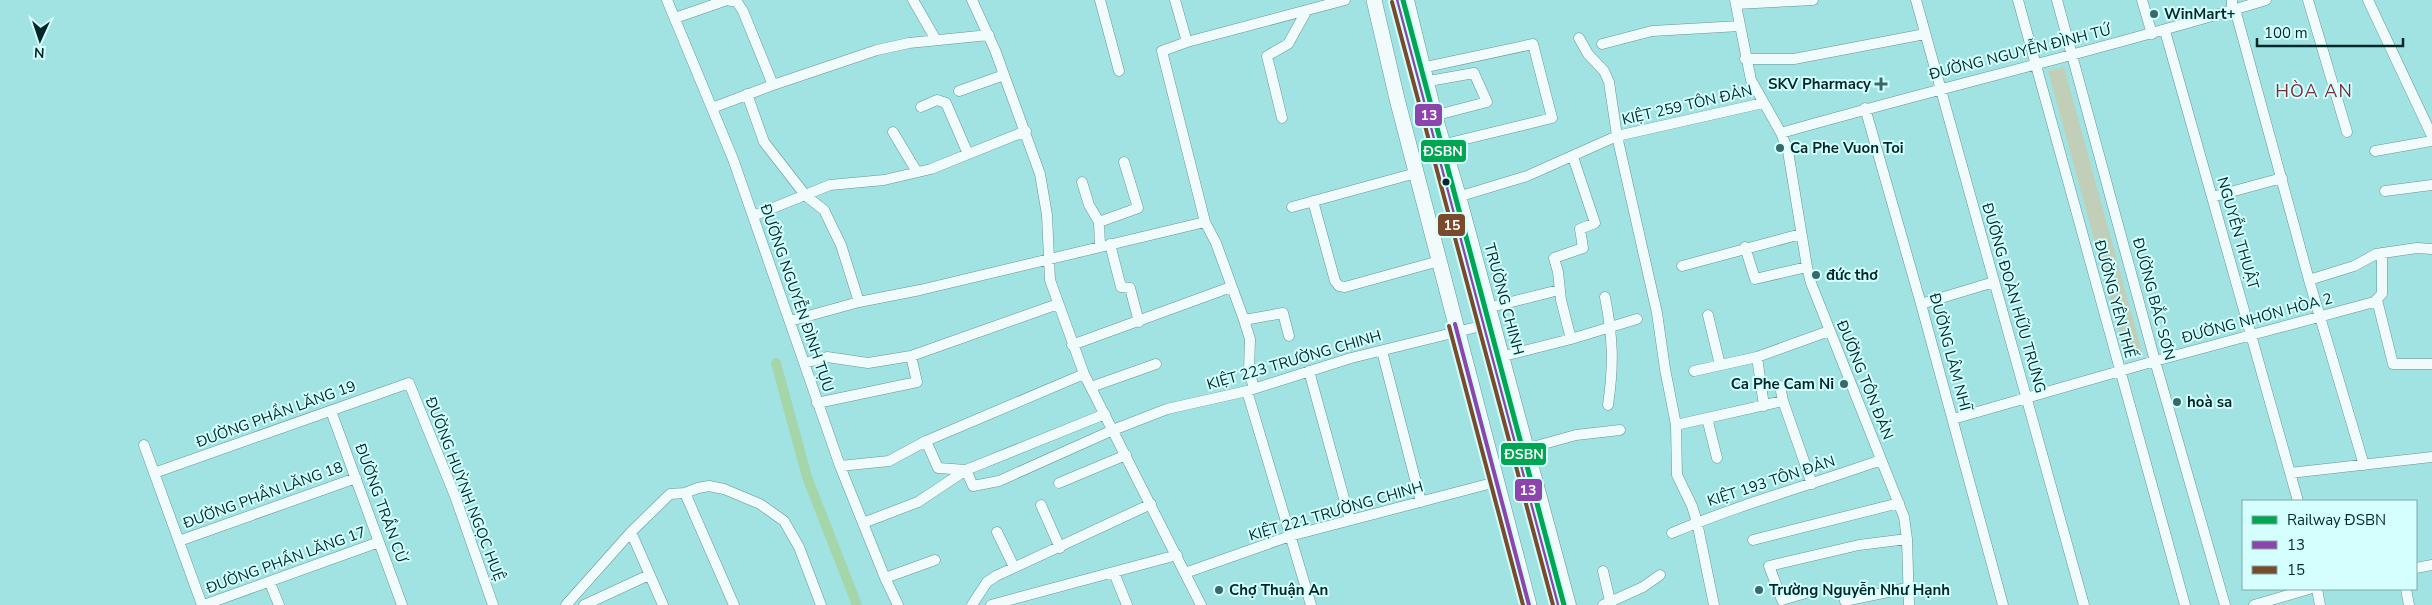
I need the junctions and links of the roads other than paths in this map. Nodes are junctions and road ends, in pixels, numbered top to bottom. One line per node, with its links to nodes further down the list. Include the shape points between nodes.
1 (667, 0): 21 (street, ĐƯỜNG NGUYỄN ĐÌNH TỰU)
2 (912, 0): 28 (street)
3 (972, 0): 26 (street)
4 (1100, 0): 34 (street)
5 (1175, 0): 29 (street)
6 (1345, 0): 20 (street)
7 (1374, 0): 37 (highway)
8 (1398, 0): 35 (highway)
9 (1409, 0): 35 (street, TRƯỜNG CHINH)
10 (1813, 0): 18 (street, ĐƯỜNG TÔN ĐẢN)
11 (1916, 0): 24 (street, ĐƯỜNG ĐOÀN HỮU TRƯNG)
12 (2018, 0): 33 (street, ĐƯỜNG YÊN THẾ)
13 (2057, 0): 31 (street, ĐƯỜNG BẮC SƠN)
14 (2142, 0): 25 (street)
15 (2266, 0): 19 (street, ĐƯỜNG NGUYỄN ĐÌNH TỨ)
16 (2308, 0): 51 (street)
17 (2368, 0): 49 (street)
18 (1736, 2): 22 (street, ĐƯỜNG TÔN ĐẢN)
19 (2233, 7): 23 (street, ĐƯỜNG NGUYỄN ĐÌNH TỨ); 62 (street)
20 (1307, 10): 29 (street); 47 (street, via 1288,44 1266,58)
21 (675, 18): 38 (street, via 727,0 737,2); 44 (street, ĐƯỜNG NGUYỄN ĐÌNH TỰU)
22 (1740, 26): 30 (street, via 1652,31); 32 (street, ĐƯỜNG TÔN ĐẢN)
23 (2165, 31): 25 (street, ĐƯỜNG NGUYỄN ĐÌNH TỨ); 68 (street, NGUYỄN THUẬT)
24 (1925, 34): 32 (street, via 1794,59); 39 (street, ĐƯỜNG ĐOÀN HỮU TRƯNG)
25 (2152, 34): 31 (street, ĐƯỜNG NGUYỄN ĐÌNH TỨ)
26 (989, 35): 28 (street); 36 (street)
27 (1579, 38): 53 (street, via 1607,76)
28 (936, 40): 38 (street, via 877,50)
29 (1186, 42): 73 (street, via 1163,50 1163,58)
30 (1602, 44)
31 (2072, 54): 33 (street, ĐƯỜNG NGUYỄN ĐÌNH TỨ); 111 (street, ĐƯỜNG BẮC SƠN)
32 (1745, 59): 42 (street, ĐƯỜNG TÔN ĐẢN)
33 (2040, 63): 39 (street, ĐƯỜNG NGUYỄN ĐÌNH TỨ); 116 (street, ĐƯỜNG YÊN THẾ)
34 (1119, 71)
35 (1424, 75): 37 (highway); 46 (street, TRƯỜNG CHINH); 46 (street, via 1474,73 1487,102); 55 (street, via 1534,44 1552,118); 99 (highway)
36 (1004, 76): 40 (street); 48 (street)
37 (1393, 83): 61 (highway)
38 (772, 85): 41 (street)
39 (1940, 88): 45 (street, ĐƯỜNG NGUYỄN ĐÌNH TỨ); 84 (street, ĐƯỜNG ĐOÀN HỮU TRƯNG)
40 (959, 92)
41 (747, 94): 44 (street); 66 (street, via 764,142)
42 (1763, 103): 52 (street, ĐƯỜNG TÔN ĐẢN); 53 (street, KIỆT 259 TÔN ĐẢN)
43 (921, 106): 57 (street, via 937,100 946,103)
44 (712, 108): 71 (street, ĐƯỜNG NGUYỄN ĐÌNH TỰU)
45 (1865, 108): 52 (street, ĐƯỜNG NGUYỄN ĐÌNH TỨ); 91 (street, ĐƯỜNG LÂM NHĨ)
46 (1437, 115): 55 (street, TRƯỜNG CHINH)
47 (1282, 118)
48 (1026, 131): 57 (street); 79 (street, via 1047,215)
49 (2431, 131)
50 (893, 132): 60 (street)
51 (2347, 132)
52 (1781, 133): 74 (street, ĐƯỜNG TÔN ĐẢN, via 1791,165)
53 (1617, 136): 58 (street, KIỆT 259 TÔN ĐẢN); 133 (street, via 1657,312)
54 (2432, 141): 56 (street)
55 (1445, 144): 67 (street, TRƯỜNG CHINH)
56 (2375, 151)
57 (968, 154): 60 (street)
58 (1573, 157): 67 (street, KIỆT 259 TÔN ĐẢN, via 1528,176); 86 (street, via 1595,223 1580,229 1583,248 1554,258)
59 (1124, 162): 72 (street, via 1138,208)
60 (917, 172): 66 (street, via 884,180 830,185)
61 (1416, 173): 69 (street); 80 (highway)
62 (2282, 178): 68 (street); 83 (street)
63 (1082, 182): 72 (street, via 1088,205)
64 (2432, 186): 65 (street)
65 (2385, 191)
66 (806, 196): 71 (street); 89 (street, via 824,210 841,245)
67 (1461, 196): 92 (street, TRƯỜNG CHINH)
68 (2212, 197): 103 (street, NGUYỄN THUẬT)
69 (1313, 201): 70 (street); 80 (street, via 1339,286)
70 (1292, 207)
71 (753, 216): 97 (street, ĐƯỜNG NGUYỄN ĐÌNH TỰU)
72 (1099, 222): 75 (street)
73 (1205, 222): 75 (street); 85 (street)
74 (1801, 234): 76 (street); 82 (street, ĐƯỜNG TÔN ĐẢN)
75 (1105, 245): 79 (street); 98 (street, via 1121,287 1130,288)
76 (1745, 247): 81 (street); 82 (street, via 1755,280)
77 (2432, 249): 78 (street)
78 (2382, 254): 83 (street); 88 (street, via 2384,285)
79 (1049, 259): 89 (street); 90 (street, via 1050,280)
80 (1439, 262): 102 (highway)
81 (1682, 266)
82 (1807, 267): 101 (street, ĐƯỜNG TÔN ĐẢN)
83 (2309, 280): 94 (street)
84 (1994, 282): 91 (street); 124 (street, ĐƯỜNG ĐOÀN HỮU TRƯNG)
85 (1231, 287): 96 (street); 98 (street)
86 (1559, 290): 92 (street); 105 (street)
87 (1605, 297): 100 (street)
88 (2377, 300): 94 (street, ĐƯỜNG NHƠN HÒA 2); 114 (street, via 2393,364)
89 (859, 302): 97 (street)
90 (1058, 304): 106 (street); 108 (street)
91 (1921, 304): 132 (street, ĐƯỜNG LÂM NHĨ)
92 (1491, 307): 109 (street, TRƯỜNG CHINH)
93 (1708, 315): 115 (street)
94 (2321, 316): 103 (street, ĐƯỜNG NHƠN HÒA 2); 143 (street)
95 (1637, 319): 100 (street)
96 (1244, 320): 104 (street, via 1283,313); 123 (street, via 1250,340)
97 (790, 321): 112 (street, ĐƯỜNG NGUYỄN ĐÌNH TỰU)
98 (1139, 322): 106 (street)
99 (1485, 326): 102 (street, KIỆT 223 TRƯỜNG CHINH); 205 (highway)
100 (1611, 328): 105 (street); 127 (street, via 1613,368)
101 (1829, 331): 110 (street); 142 (street, ĐƯỜNG TÔN ĐẢN)
102 (1457, 332): 107 (street, KIỆT 223 TRƯỜNG CHINH); 149 (highway)
103 (2251, 334): 111 (street, ĐƯỜNG NHƠN HÒA 2); 147 (street, NGUYỄN THUẬT)
104 (1289, 336)
105 (1571, 339): 109 (street)
106 (1072, 345): 119 (street)
107 (1382, 351): 117 (street, KIỆT 223 TRƯỜNG CHINH); 154 (street)
108 (911, 356): 112 (street, via 868,363 827,358); 126 (street, via 917,382)
109 (1504, 356): 138 (street, TRƯỜNG CHINH)
110 (1757, 357): 115 (street); 128 (street)
111 (2150, 362): 116 (street, ĐƯỜNG NHƠN HÒA 2); 212 (street, ĐƯỜNG BẮC SƠN)
112 (804, 363): 126 (street, ĐƯỜNG NGUYỄN ĐÌNH TỰU)
113 (1156, 364): 122 (street)
114 (2432, 364)
115 (1720, 365): 118 (street)
116 (2124, 370): 124 (street, ĐƯỜNG NHƠN HÒA 2); 211 (street, ĐƯỜNG YÊN THẾ)
117 (1309, 371): 123 (street, KIỆT 223 TRƯỜNG CHINH); 158 (street)
118 (1694, 371)
119 (1084, 374): 122 (street); 136 (street)
120 (409, 383): 129 (street, ĐƯỜNG PHẦN LĂNG 19); 192 (street, ĐƯỜNG HUỲNH NGỌC HUỆ, via 455,496)
121 (1780, 386): 125 (street)
122 (1091, 387): 130 (street)
123 (1250, 390): 134 (street, KIỆT 223 TRƯỜNG CHINH, via 1167,409); 164 (street)
124 (2027, 399): 132 (street, ĐƯỜNG NHƠN HÒA 2); 210 (street, ĐƯỜNG ĐOÀN HỮU TRƯNG)
125 (1783, 401): 128 (street); 151 (street)
126 (817, 403): 144 (street, ĐƯỜNG NGUYỄN ĐÌNH TỰU)
127 (1608, 405)
128 (1764, 406): 131 (street)
129 (331, 411): 146 (street, ĐƯỜNG PHẦN LĂNG 19); 148 (street, ĐƯỜNG TRẦN CỪ)
130 (1105, 414): 134 (street); 145 (street)
131 (1707, 418): 133 (street); 141 (street)
132 (1953, 419): 209 (street, ĐƯỜNG LÂM NHĨ)
133 (1676, 425): 159 (street, via 1677,475)
134 (1113, 430): 139 (street); 145 (street, KIỆT 223 TRƯỜNG CHINH, via 999,481 973,486)
135 (1620, 430): 138 (street, via 1576,435)
136 (926, 441): 144 (street, via 889,461); 145 (street, via 938,468)
137 (144, 445): 146 (street)
138 (1529, 448): 206 (street, TRƯỜNG CHINH)
139 (1126, 455): 150 (street); 156 (street)
140 (2432, 457): 143 (street)
141 (1717, 458)
142 (1881, 460): 151 (street, KIỆT 193 TÔN ĐẢN); 155 (street, ĐƯỜNG TÔN ĐẢN)
143 (2364, 464): 147 (street)
144 (840, 466): 160 (street, ĐƯỜNG NGUYỄN ĐÌNH TỰU)
145 (966, 470): 160 (street, via 918,502)
146 (154, 473): 167 (street)
147 (2290, 473): 153 (street, NGUYỄN THUẬT)
148 (356, 478): 167 (street, ĐƯỜNG PHẦN LĂNG 18); 168 (street, ĐƯỜNG TRẦN CỪ)
149 (1496, 482): 154 (street, KIỆT 221 TRƯỜNG CHINH); 204 (highway)
150 (1060, 483)
151 (1812, 484): 159 (street, KIỆT 193 TÔN ĐẢN)
152 (685, 493): 161 (street, via 670,494); 196 (street); 197 (street, via 709,486 724,489 776,514 795,539)
153 (2298, 500)
154 (1421, 502): 158 (street, KIỆT 221 TRƯỜNG CHINH)
155 (1899, 503): 165 (street, ĐƯỜNG TÔN ĐẢN); 166 (street)
156 (1151, 504): 169 (street); 170 (street)
157 (1041, 505): 169 (street)
158 (1350, 520): 164 (street, KIỆT 221 TRƯỜNG CHINH)
159 (1697, 522): 163 (street, KIỆT 193 TÔN ĐẢN); 207 (street)
160 (863, 523): 180 (street, ĐƯỜNG NGUYỄN ĐÌNH TỰU)
161 (631, 532): 178 (street); 193 (street)
162 (996, 532): 173 (street)
163 (1672, 533)
164 (1290, 536): 177 (street, KIỆT 221 TRƯỜNG CHINH); 203 (street)
165 (1907, 539): 182 (street, ĐƯỜNG TÔN ĐẢN); 186 (street, via 1859,544 1769,566 1782,600)
166 (1753, 540)
167 (179, 541): 189 (street)
168 (379, 542): 181 (street, ĐƯỜNG PHẦN LĂNG 17); 191 (street, ĐƯỜNG TRẦN CỪ)
169 (1060, 548): 173 (street)
170 (1177, 555): 176 (street); 177 (street)
171 (935, 560): 180 (street)
172 (2432, 565): 174 (street)
173 (1014, 567): 199 (street, via 987,582)
174 (2417, 568)
175 (1602, 571): 188 (street)
176 (1114, 573): 200 (street); 201 (street)
177 (1185, 573): 202 (street)
178 (649, 575): 194 (street); 195 (street)
179 (1660, 575): 188 (street)
180 (884, 578): 198 (street, ĐƯỜNG NGUYỄN ĐÌNH TỰU)
181 (270, 582): 189 (street, ĐƯỜNG PHẦN LĂNG 17); 190 (street)
182 (1907, 588): 187 (street); 208 (street, ĐƯỜNG TÔN ĐẢN)
183 (2306, 590): 213 (street)
184 (2317, 590): 214 (street)
185 (2406, 590): 215 (street)
186 (1809, 592)
187 (1845, 600)
188 (1608, 604)
189 (203, 605)
190 (279, 605)
191 (402, 605)
192 (493, 605)
193 (566, 605)
194 (584, 605)
195 (663, 605)
196 (734, 605)
197 (821, 605)
198 (898, 605)
199 (972, 605)
200 (994, 605)
201 (1127, 605)
202 (1201, 605)
203 (1311, 605)
204 (1529, 605)
205 (1559, 605)
206 (1571, 605)
207 (1714, 605)
208 (1909, 605)
209 (2003, 605)
210 (2084, 605)
211 (2185, 605)
212 (2225, 605)
213 (2254, 605)
214 (2320, 605)
215 (2409, 605)

